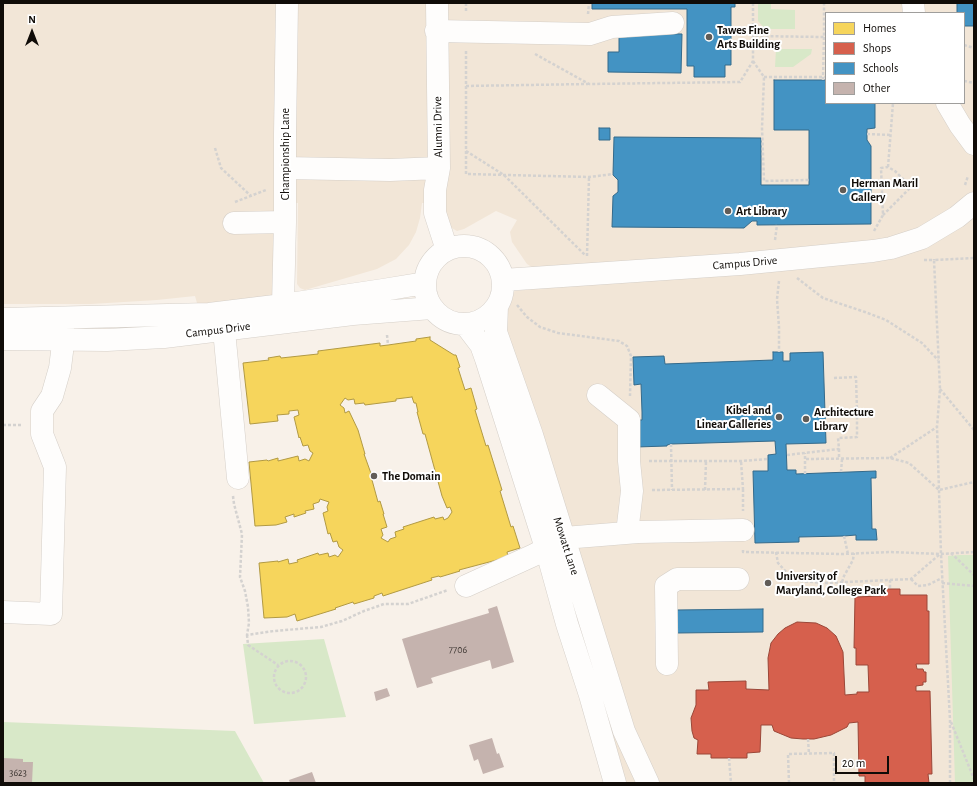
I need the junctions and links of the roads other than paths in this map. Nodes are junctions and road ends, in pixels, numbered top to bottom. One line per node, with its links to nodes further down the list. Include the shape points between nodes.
1 (287, 3): 7 (street, Championship Lane)
2 (437, 3): 4 (street, Alumni Drive)
3 (673, 23): 4 (street, via 612,27 590,34)
4 (436, 31): 8 (street, Alumni Drive)
5 (948, 104): 6 (street)
6 (974, 144)
7 (285, 168): 8 (street); 10 (street, Championship Lane)
8 (438, 168): 12 (street, Alumni Drive, via 435,213)
9 (974, 203): 13 (street, Campus Drive, via 957,217 922,238 892,248 740,264)
10 (285, 222): 11 (street); 16 (street, Championship Lane)
11 (234, 223)
12 (446, 250): 13 (street, via 458,246 471,246 486,252 498,264); 14 (street, via 433,261 427,271)
13 (503, 280): 15 (street, via 502,297)
14 (425, 283): 16 (street, Campus Drive); 17 (street, via 426,296)
15 (506, 304): 20 (street, via 477,322); 28 (street, Mowatt Lane, via 496,332 532,435)
16 (283, 305): 18 (street, Campus Drive, via 209,314)
17 (432, 308): 20 (street, via 446,320); 21 (street, Campus Drive, via 352,314)
18 (63, 318): 19 (street, Campus Drive); 23 (street)
19 (3, 319)
20 (465, 324): 28 (street, Mowatt Lane, via 481,345)
21 (224, 330): 23 (street, Campus Drive, via 164,337); 25 (street)
22 (3, 339): 23 (street, Campus Drive)
23 (62, 340): 31 (street, via 58,375 52,396 42,411 42,434 55,467 51,614)
24 (598, 395): 27 (street, via 629,420 632,491)
25 (238, 478)
26 (743, 530): 27 (street)
27 (627, 533): 28 (street)
28 (555, 543): 30 (street, via 534,555); 33 (street, Mowatt Lane, via 567,624); 34 (street, Mowatt Lane, via 624,731)
29 (738, 579): 32 (street, via 677,579 666,586)
30 (460, 587)
31 (3, 612)
32 (667, 664)
33 (615, 783)
34 (648, 783)

